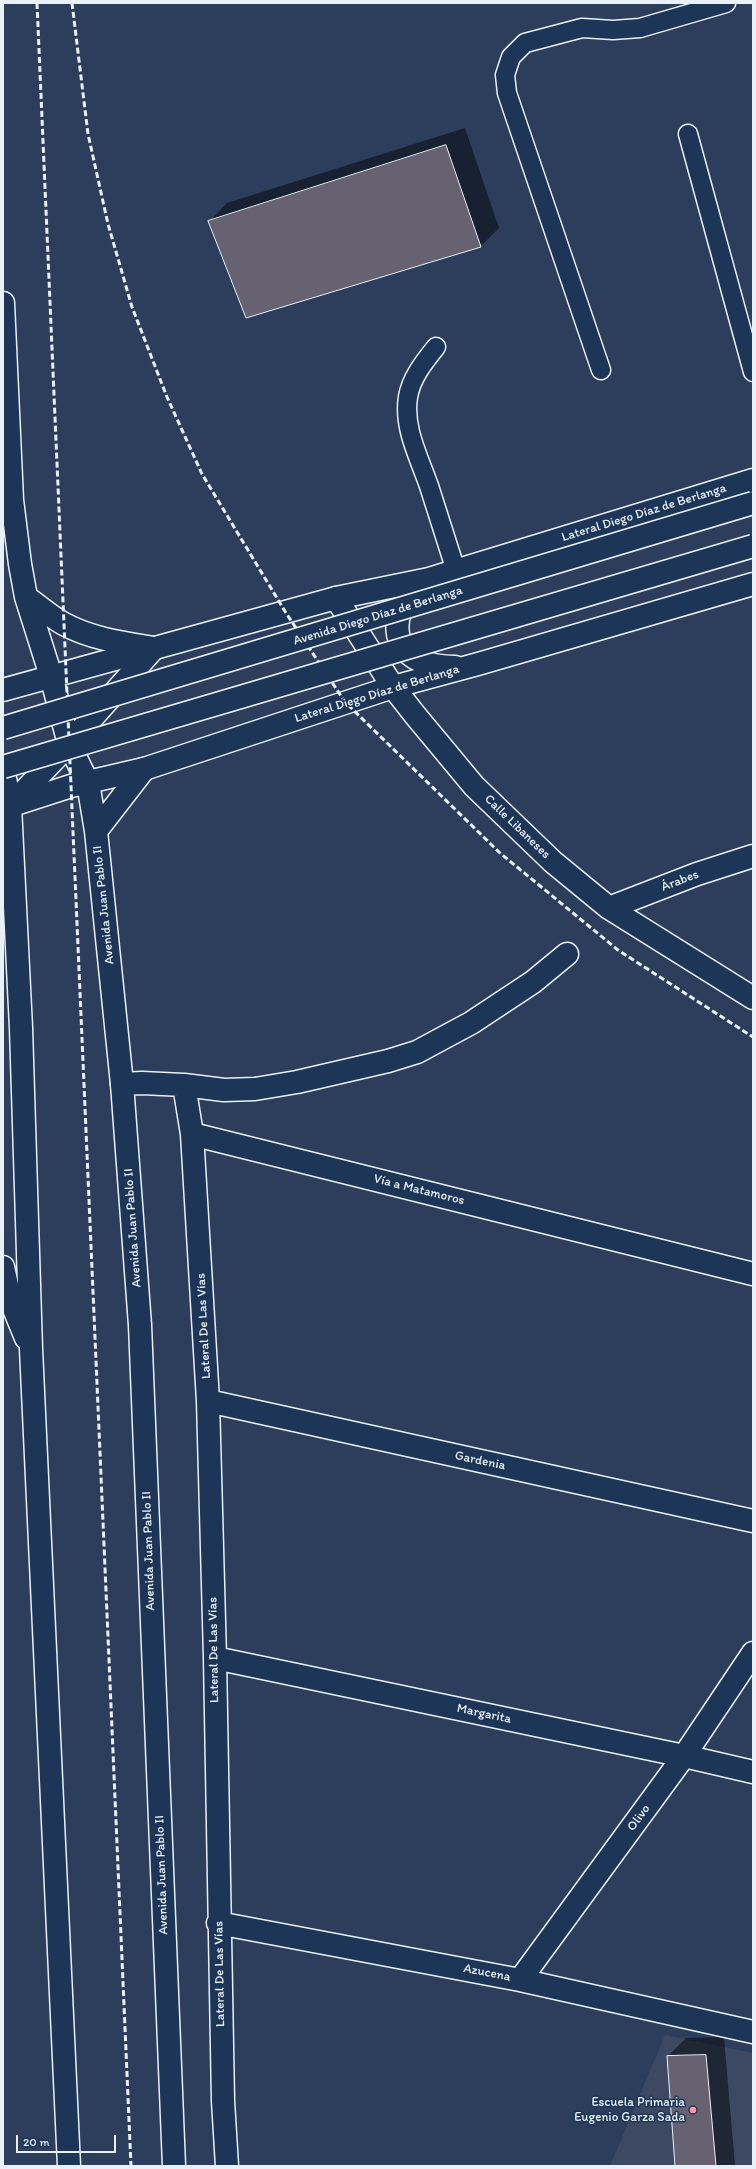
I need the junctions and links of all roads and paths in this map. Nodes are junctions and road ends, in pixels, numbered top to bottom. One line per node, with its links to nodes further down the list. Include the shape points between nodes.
1 (726, 3): 5 (lane, via 640,28 582,28 525,43 512,57 505,75 507,93)
2 (688, 134): 6 (lane)
3 (3, 303): 13 (street, Avenida Juan Pablo II, via 12,500)
4 (436, 347): 10 (lane, via 416,373 408,396 407,411 409,430)
5 (601, 370)
6 (753, 372)
7 (753, 480): 10 (street, Lateral Diego Díaz de Berlanga)
8 (753, 503): 20 (street, Avenida Diego Díaz de Berlanga, bridge)
9 (753, 546): 22 (street, bridge)
10 (456, 571): 11 (street, Lateral Diego Díaz de Berlanga)
11 (429, 579): 14 (street, Lateral Diego Díaz de Berlanga); 16 (street, via 406,601 399,614 396,627 401,644 418,659 434,665 457,667)
12 (753, 584): 16 (street, Lateral Diego Díaz de Berlanga)
13 (26, 597): 15 (street, via 64,624 88,634 110,642); 17 (street, Avenida Juan Pablo II)
14 (336, 598): 15 (street, Lateral Diego Díaz de Berlanga); 18 (street, Calle Libaneses)
15 (154, 648): 17 (street, Lateral Diego Díaz de Berlanga); 21 (street)
16 (478, 664): 18 (street, Lateral Diego Díaz de Berlanga)
17 (51, 676): 19 (street, Lateral Diego Díaz de Berlanga); 21 (street, Avenida Juan Pablo II)
18 (393, 687): 23 (street, Lateral Diego Díaz de Berlanga); 28 (street, Calle Libaneses, via 474,786 553,862)
19 (3, 690)
20 (3, 728)
21 (69, 744): 24 (street, Avenida Juan Pablo II); 25 (street)
22 (3, 767): 25 (street)
23 (144, 769): 24 (street, Lateral Diego Díaz de Berlanga); 26 (street)
24 (88, 783): 25 (street, Lateral Diego Díaz de Berlanga); 26 (street, Avenida Juan Pablo II)
25 (6, 807): 36 (street, via 22,1028)
26 (96, 831): 31 (street, Avenida Juan Pablo II)
27 (753, 856): 28 (street, Árabes, via 697,874)
28 (609, 908): 30 (street, Calle Libaneses)
29 (567, 954): 32 (street, via 533,982 471,1023 417,1052 388,1061 255,1089 224,1090)
30 (753, 998)
31 (122, 1084): 32 (street); 47 (street, Avenida Juan Pablo II, via 140,1325)
32 (184, 1085): 33 (street)
33 (192, 1134): 35 (street, Vía a Matamoros); 37 (street, Lateral De Las Vías)
34 (3, 1267): 36 (street, via 10,1299)
35 (753, 1274)
36 (31, 1348): 46 (street)
37 (208, 1401): 38 (street, Gardenia); 40 (street, Lateral De Las Vías)
38 (753, 1521)
39 (753, 1653): 41 (street, Olivo)
40 (215, 1658): 41 (street, Margarita); 43 (street, Lateral De Las Vías)
41 (684, 1756): 42 (street, Margarita); 44 (street, Olivo)
42 (753, 1772)
43 (218, 1923): 44 (street, Azucena); 48 (street, Lateral De Las Vías)
44 (520, 1980): 45 (street, Azucena)
45 (753, 2032)
46 (69, 2166)
47 (174, 2166)
48 (227, 2166)

